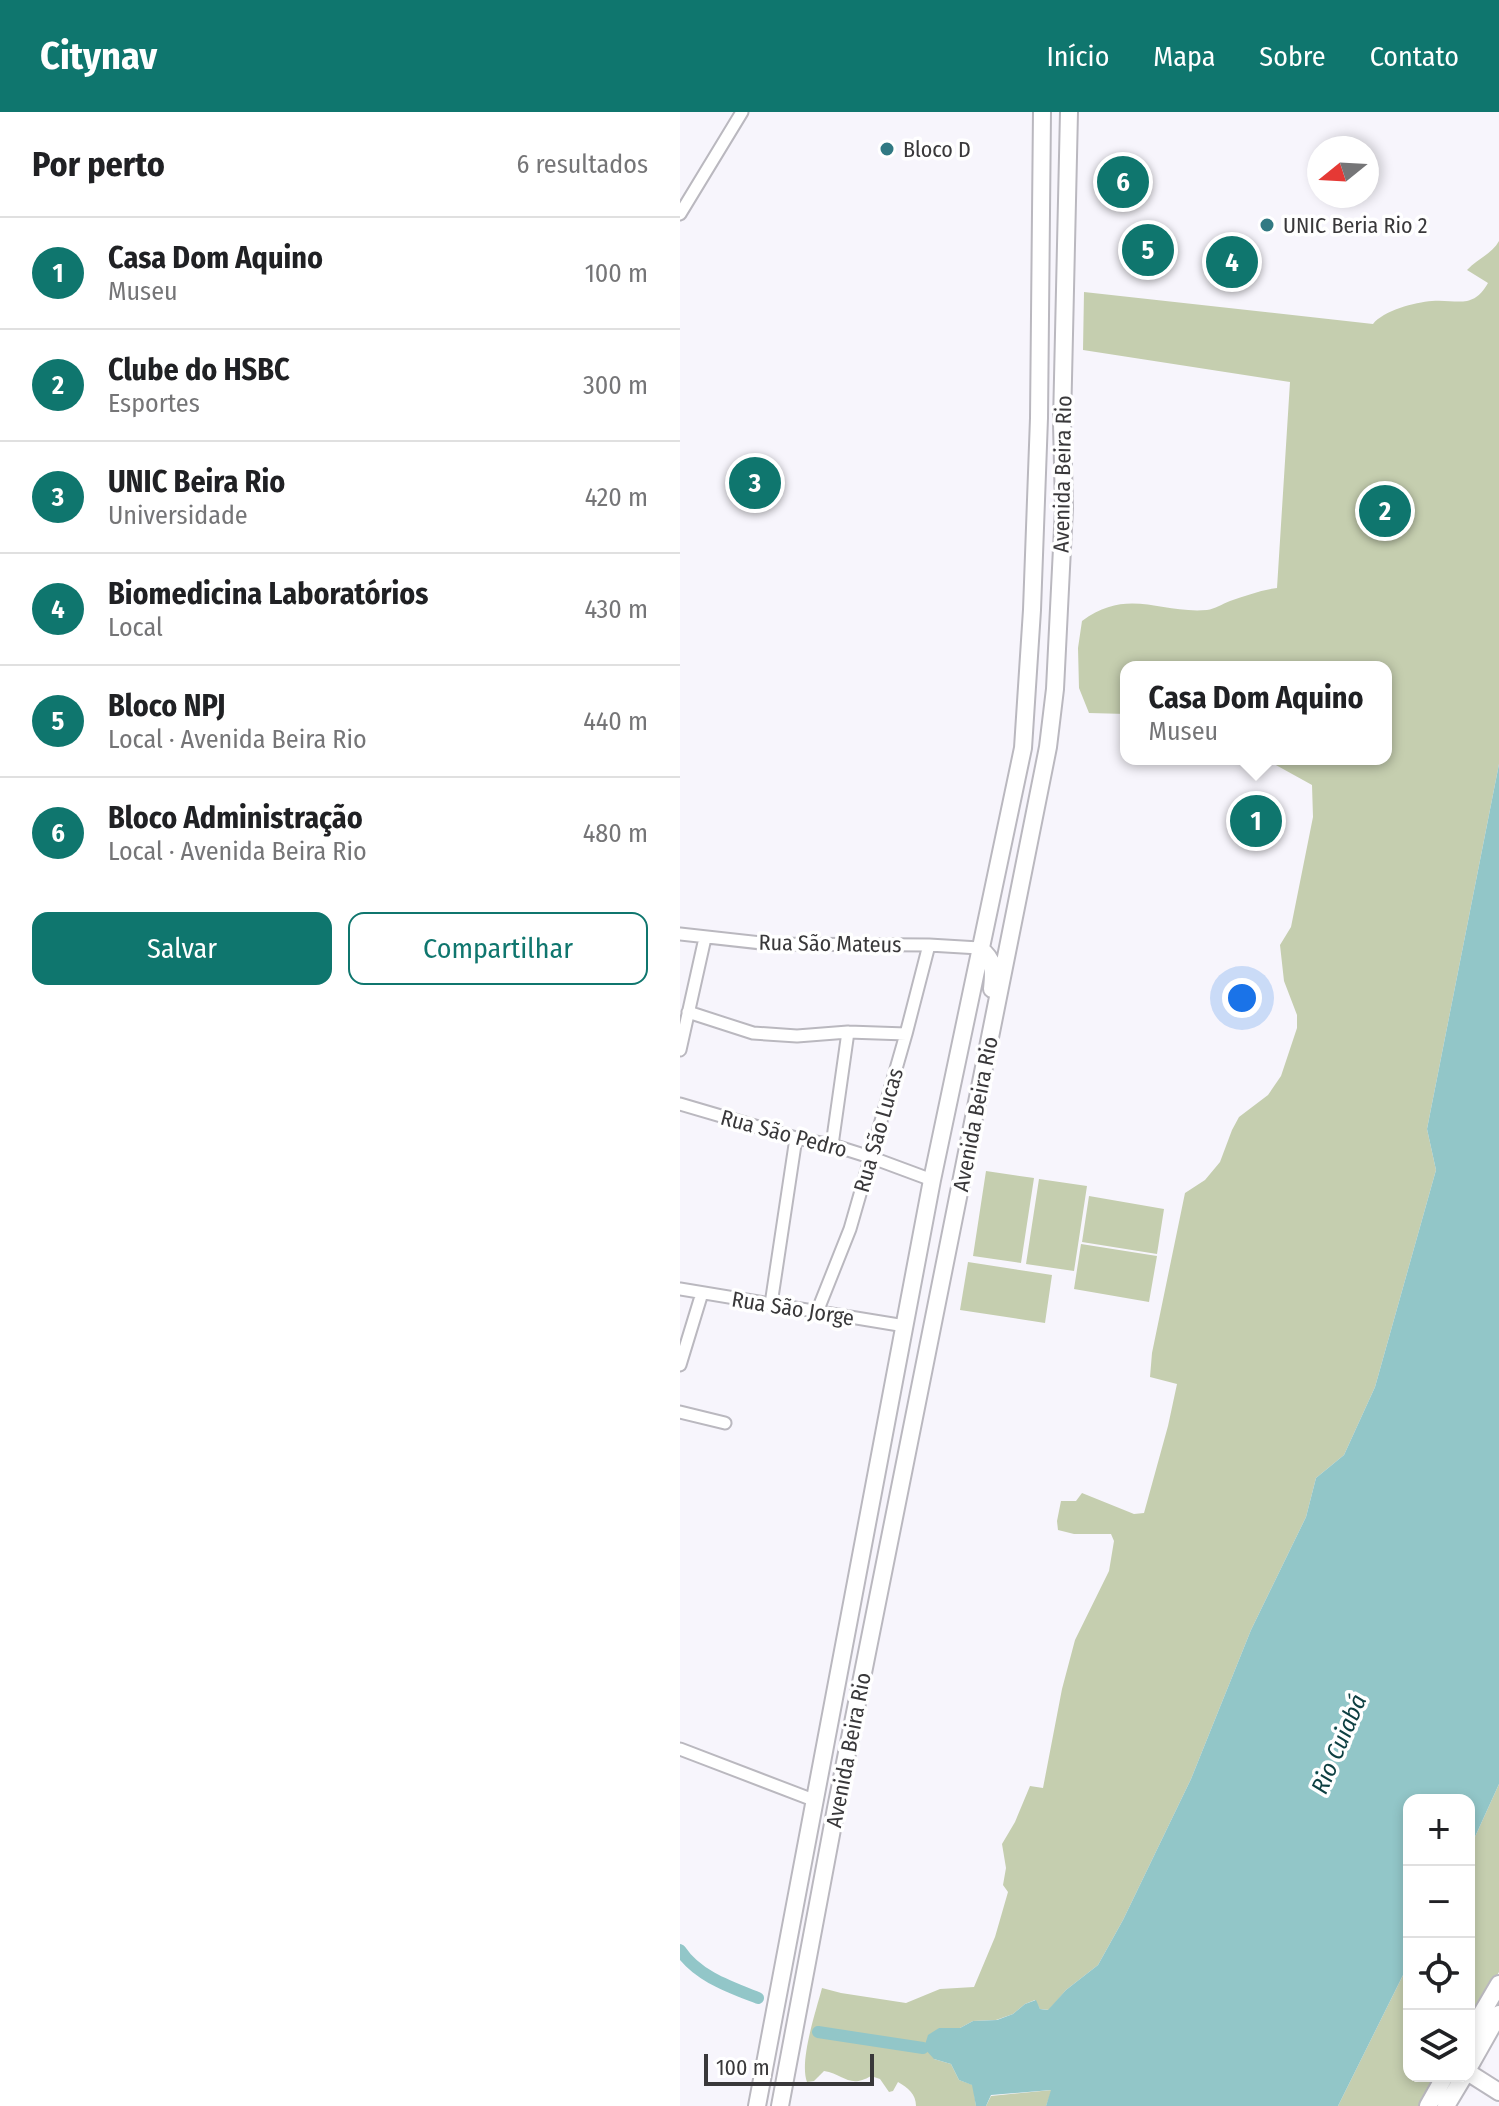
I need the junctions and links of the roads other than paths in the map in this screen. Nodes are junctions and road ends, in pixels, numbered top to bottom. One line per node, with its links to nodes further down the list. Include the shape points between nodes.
1 (742, 112): 4 (street)
2 (1042, 112): 5 (main road, Avenida Beira Rio)
3 (1069, 112): 6 (main road, Avenida Beira Rio)
4 (680, 214)
5 (1036, 499): 6 (main road, via 1048,512); 7 (main road, Avenida Beira Rio)
6 (1064, 508): 8 (main road, Avenida Beira Rio)
7 (1034, 531): 8 (main road, via 1051,528); 12 (main road, Avenida Beira Rio, via 1023,748)
8 (1061, 541): 14 (main road, Avenida Beira Rio, via 1048,747)
9 (680, 934): 10 (street, Rua São Mateus)
10 (705, 938): 11 (street, Rua São Mateus); 13 (street)
11 (929, 945): 12 (street, Rua São Mateus); 16 (street, Rua São Lucas)
12 (979, 948): 14 (main road, via 993,965); 22 (main road, Avenida Beira Rio)
13 (688, 1012): 15 (street, via 753,1033); 17 (street)
14 (991, 1027): 23 (main road, Avenida Beira Rio)
15 (848, 1032): 16 (street); 20 (street)
16 (906, 1034): 21 (street, Rua São Lucas)
17 (680, 1050)
18 (680, 1104): 19 (street, Rua São Pedro)
19 (796, 1138): 20 (street, Rua São Pedro); 26 (street)
20 (832, 1145): 21 (street, Rua São Pedro)
21 (870, 1157): 22 (street, Rua São Pedro); 27 (street, Rua São Lucas, via 850,1229)
22 (932, 1185): 23 (main road, via 944,1205); 28 (main road, Avenida Beira Rio)
23 (958, 1206): 43 (main road, Avenida Beira Rio)
24 (680, 1289): 25 (street, Rua São Jorge)
25 (702, 1293): 26 (street, Rua São Jorge); 29 (street)
26 (771, 1304): 27 (street, Rua São Jorge)
27 (817, 1312): 28 (street, Rua São Jorge)
28 (905, 1326): 33 (main road, Avenida Beira Rio)
29 (680, 1365)
30 (680, 1412): 31 (street)
31 (725, 1423)
32 (682, 1750): 33 (street)
33 (816, 1801): 42 (main road, Avenida Beira Rio)
34 (1499, 1984): 36 (main road)
35 (1499, 2014): 37 (main road)
36 (1475, 2025)
37 (1475, 2059)
38 (1475, 2074): 41 (main road)
39 (1442, 2082): 44 (main road)
40 (1460, 2082): 45 (main road)
41 (1499, 2092)
42 (757, 2106)
43 (780, 2106)
44 (1428, 2106)
45 (1446, 2106)

